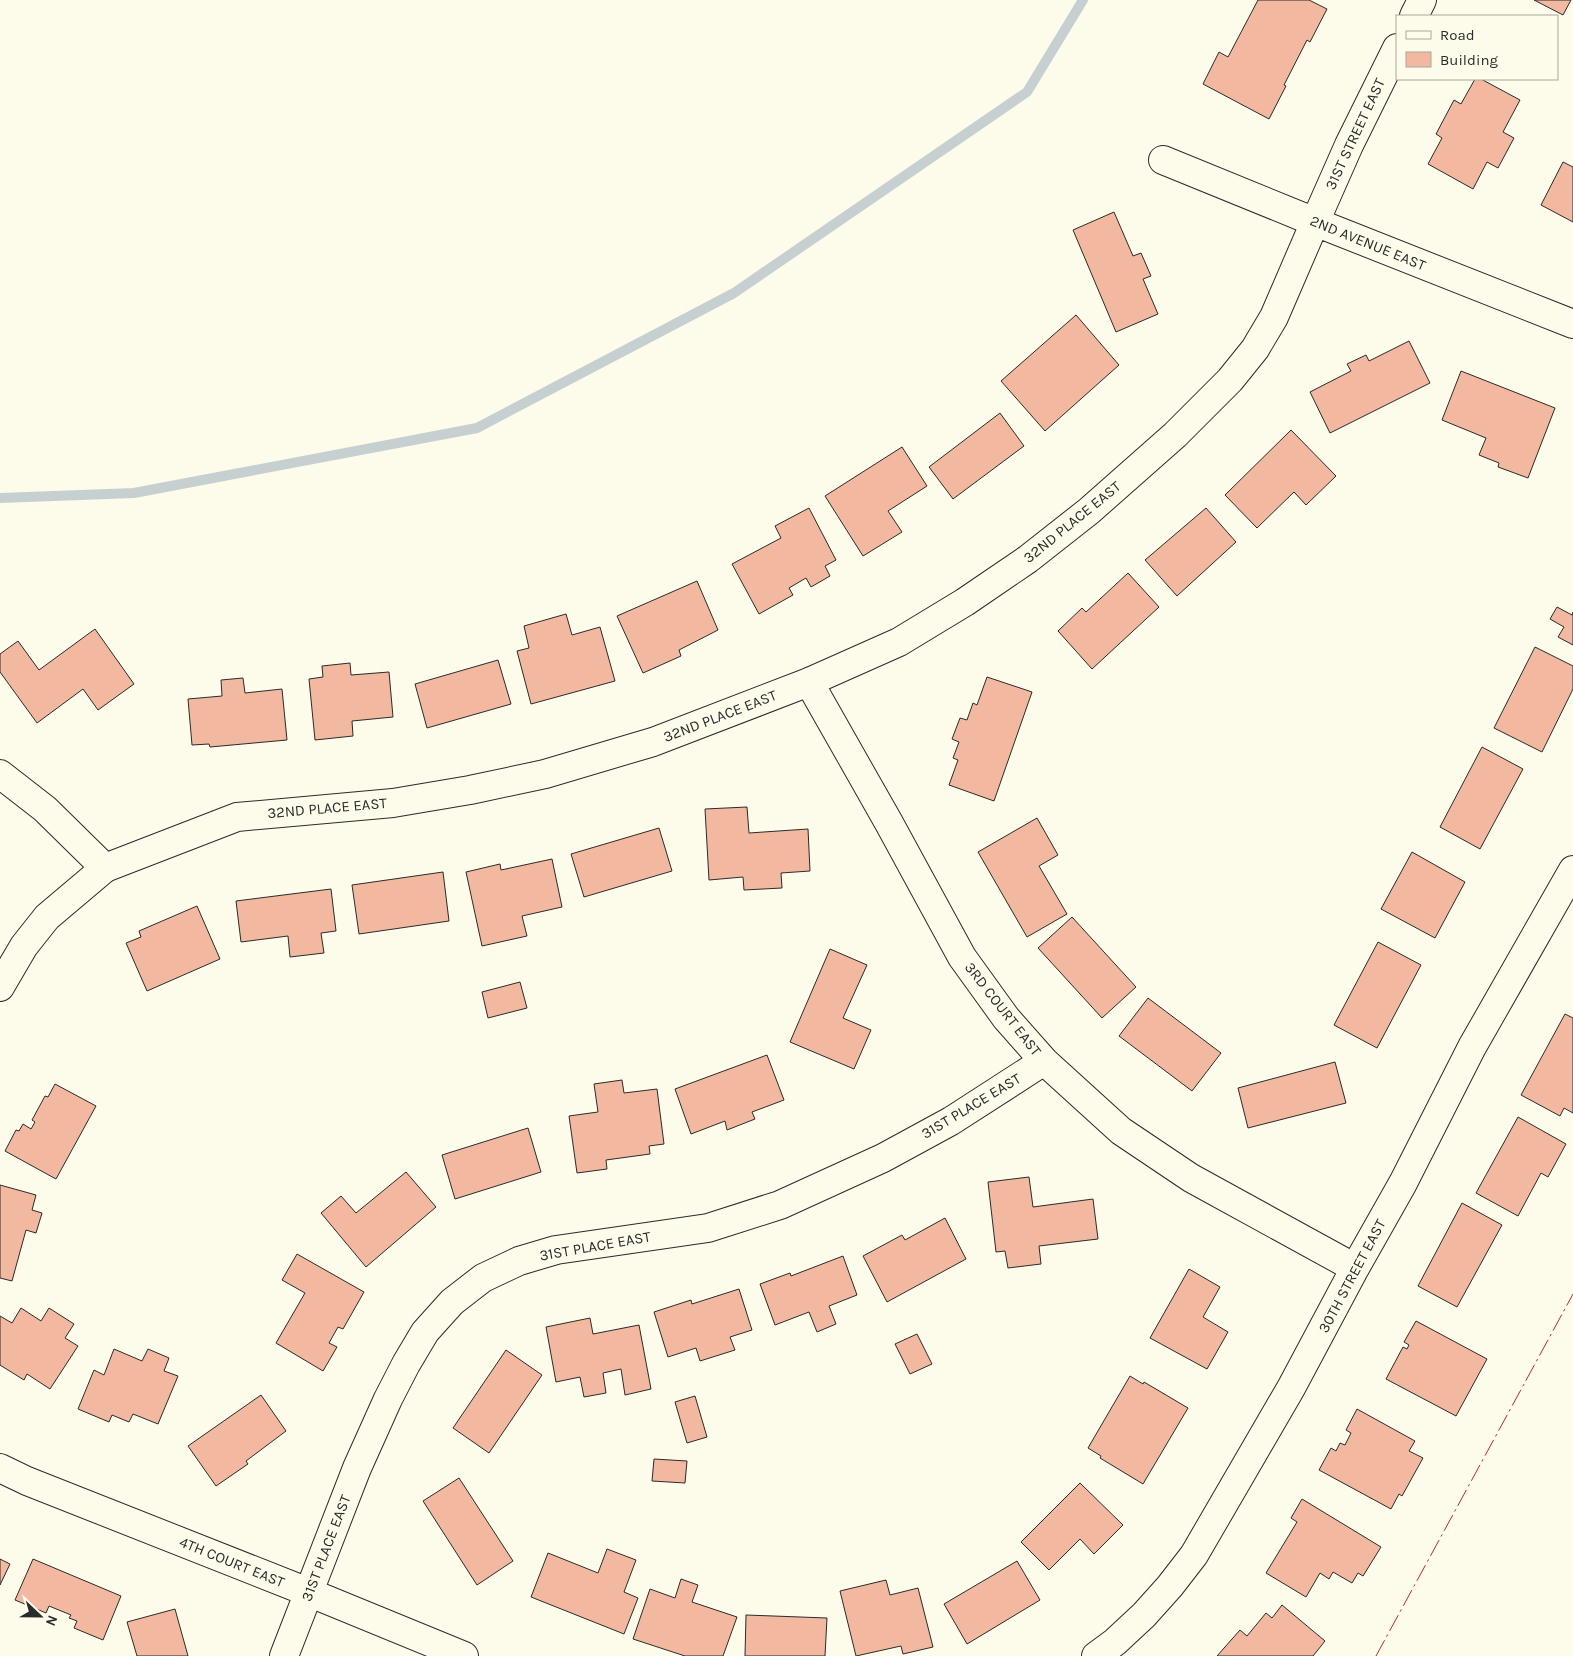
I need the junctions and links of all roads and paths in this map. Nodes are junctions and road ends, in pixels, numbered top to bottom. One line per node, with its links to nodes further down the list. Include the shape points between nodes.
1 (1422, 0): 2 (street)
2 (1414, 15)
3 (1396, 50): 5 (street, 31ST STREET EAST)
4 (1163, 160): 5 (street, 2ND AVENUE EAST)
5 (1315, 222): 6 (street, 2ND AVENUE EAST); 7 (street, 32ND PLACE EAST, via 1274,317 1254,349 1230,380 1175,435 1028,559 965,602 899,642)
6 (1573, 324)
7 (809, 682): 9 (street, 32ND PLACE EAST, via 653,742 545,774 393,803 237,817); 12 (street, 3RD COURT EAST, via 962,957 1006,1018)
8 (0, 774): 9 (street, via 45,809)
9 (105, 868): 11 (street, 32ND PLACE EAST, via 47,916 24,946)
10 (1573, 870): 13 (street, 30TH STREET EAST, via 1472,1047 1403,1183)
11 (0, 987)
12 (1044, 1061): 13 (street, 3RD COURT EAST, via 1121,1131 1191,1178); 15 (street, 31ST PLACE EAST, via 950,1121 883,1158 780,1205 708,1228 556,1250 519,1261 484,1278 452,1302 425,1332 406,1364 357,1468)
13 (1355, 1268): 18 (street, 30TH STREET EAST, via 1291,1388 1194,1555 1144,1616)
14 (0, 1468): 15 (street, 4TH COURT EAST)
15 (308, 1592): 16 (street, 31ST PLACE EAST); 17 (street, 4TH COURT EAST)
16 (284, 1656)
17 (464, 1656)
18 (1096, 1656)

